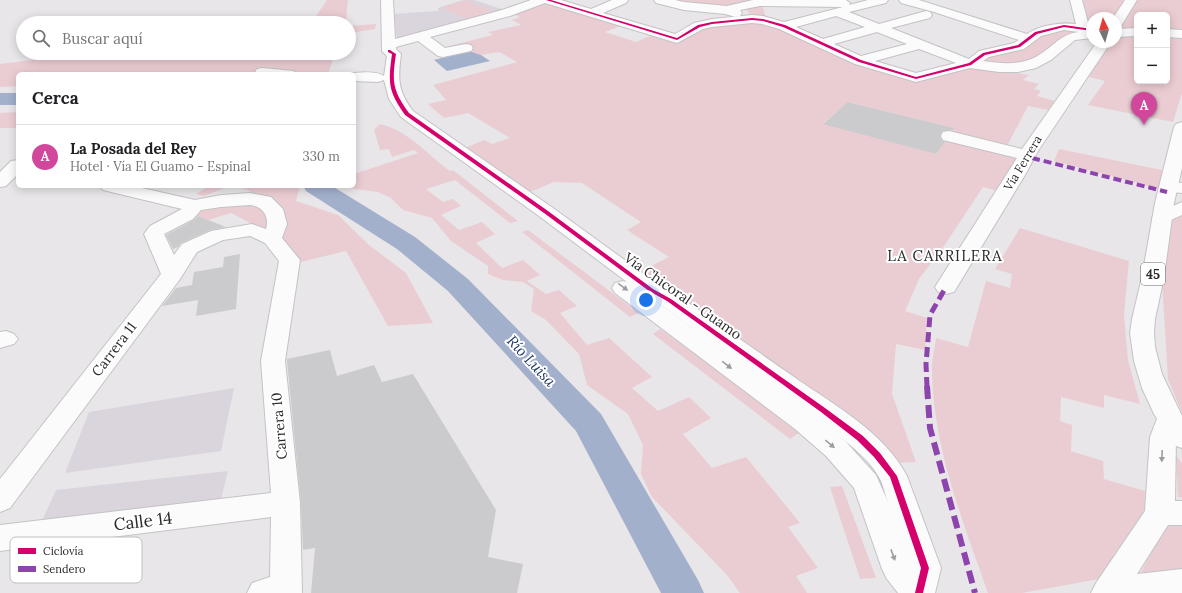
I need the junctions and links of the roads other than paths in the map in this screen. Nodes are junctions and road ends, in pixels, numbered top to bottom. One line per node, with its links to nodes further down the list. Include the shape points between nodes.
1 (387, 0): 31 (street)
2 (542, 0): 27 (street, via 506,13)
3 (548, 0): 13 (street)
4 (622, 0): 13 (street)
5 (660, 0): 10 (street)
6 (882, 0): 11 (street)
7 (904, 0): 28 (street)
8 (1076, 0): 17 (street)
9 (1131, 0): 14 (street)
10 (676, 4): 12 (street); 18 (street)
11 (841, 7): 12 (street, via 760,2); 19 (street); 20 (street)
12 (727, 10): 16 (street)
13 (592, 13): 18 (street)
14 (1122, 14)
15 (926, 15): 20 (street)
16 (752, 19): 18 (street, via 699,26 677,39); 19 (street)
17 (1086, 23)
18 (630, 24)
19 (784, 26): 29 (street)
20 (879, 28): 29 (street); 30 (street)
21 (1086, 30): 28 (street, via 1064,26 1036,33)
22 (1086, 31): 35 (street, via 1071,38 1031,65 999,68)
23 (1122, 32): 24 (street)
24 (1134, 32)
25 (1170, 33): 26 (street)
26 (1182, 34)
27 (420, 36): 31 (street); 32 (street, via 443,53)
28 (1029, 39): 35 (street, via 1018,46 984,54)
29 (822, 43): 34 (street)
30 (922, 44): 34 (street); 35 (street)
31 (390, 47): 37 (street, Vía Chicoral - Guamo, via 383,54)
32 (466, 48)
33 (1100, 48): 41 (street, Vía Ferrera)
34 (860, 61): 35 (street, via 916,78)
35 (970, 64)
36 (356, 77): 37 (street)
37 (382, 79): 62 (street, Vía Chicoral - Guamo, via 383,101 396,118 419,128 538,215 588,262 660,304 836,449 866,483 898,569)
38 (1182, 127): 40 (street, 45)
39 (949, 136): 41 (street)
40 (1180, 149): 47 (street, 45)
41 (1027, 155): 53 (street, Vía Ferrera)
42 (0, 162): 43 (street)
43 (16, 165)
44 (16, 167): 45 (street)
45 (0, 182)
46 (118, 188): 48 (street)
47 (1175, 188): 50 (street, 45)
48 (195, 206): 51 (street, via 221,201 264,201 273,209 277,224); 52 (street, via 186,215 154,234)
49 (1182, 208): 50 (street)
50 (1162, 218): 54 (street, 45, via 1142,335 1156,390)
51 (272, 239): 52 (street, Carrera 11, via 252,230 218,235 189,248); 56 (street, Carrera 10, via 290,260 273,361)
52 (172, 274): 55 (street, Carrera 11)
53 (946, 288)
54 (1176, 428): 57 (street, one-way to 57, via 1163,437)
55 (0, 500)
56 (286, 503): 58 (street, Calle 14); 60 (street, Carrera 10)
57 (1171, 513): 61 (street)
58 (0, 538)
59 (1182, 583): 61 (street)
60 (278, 591)
61 (1109, 592)
62 (918, 593)

